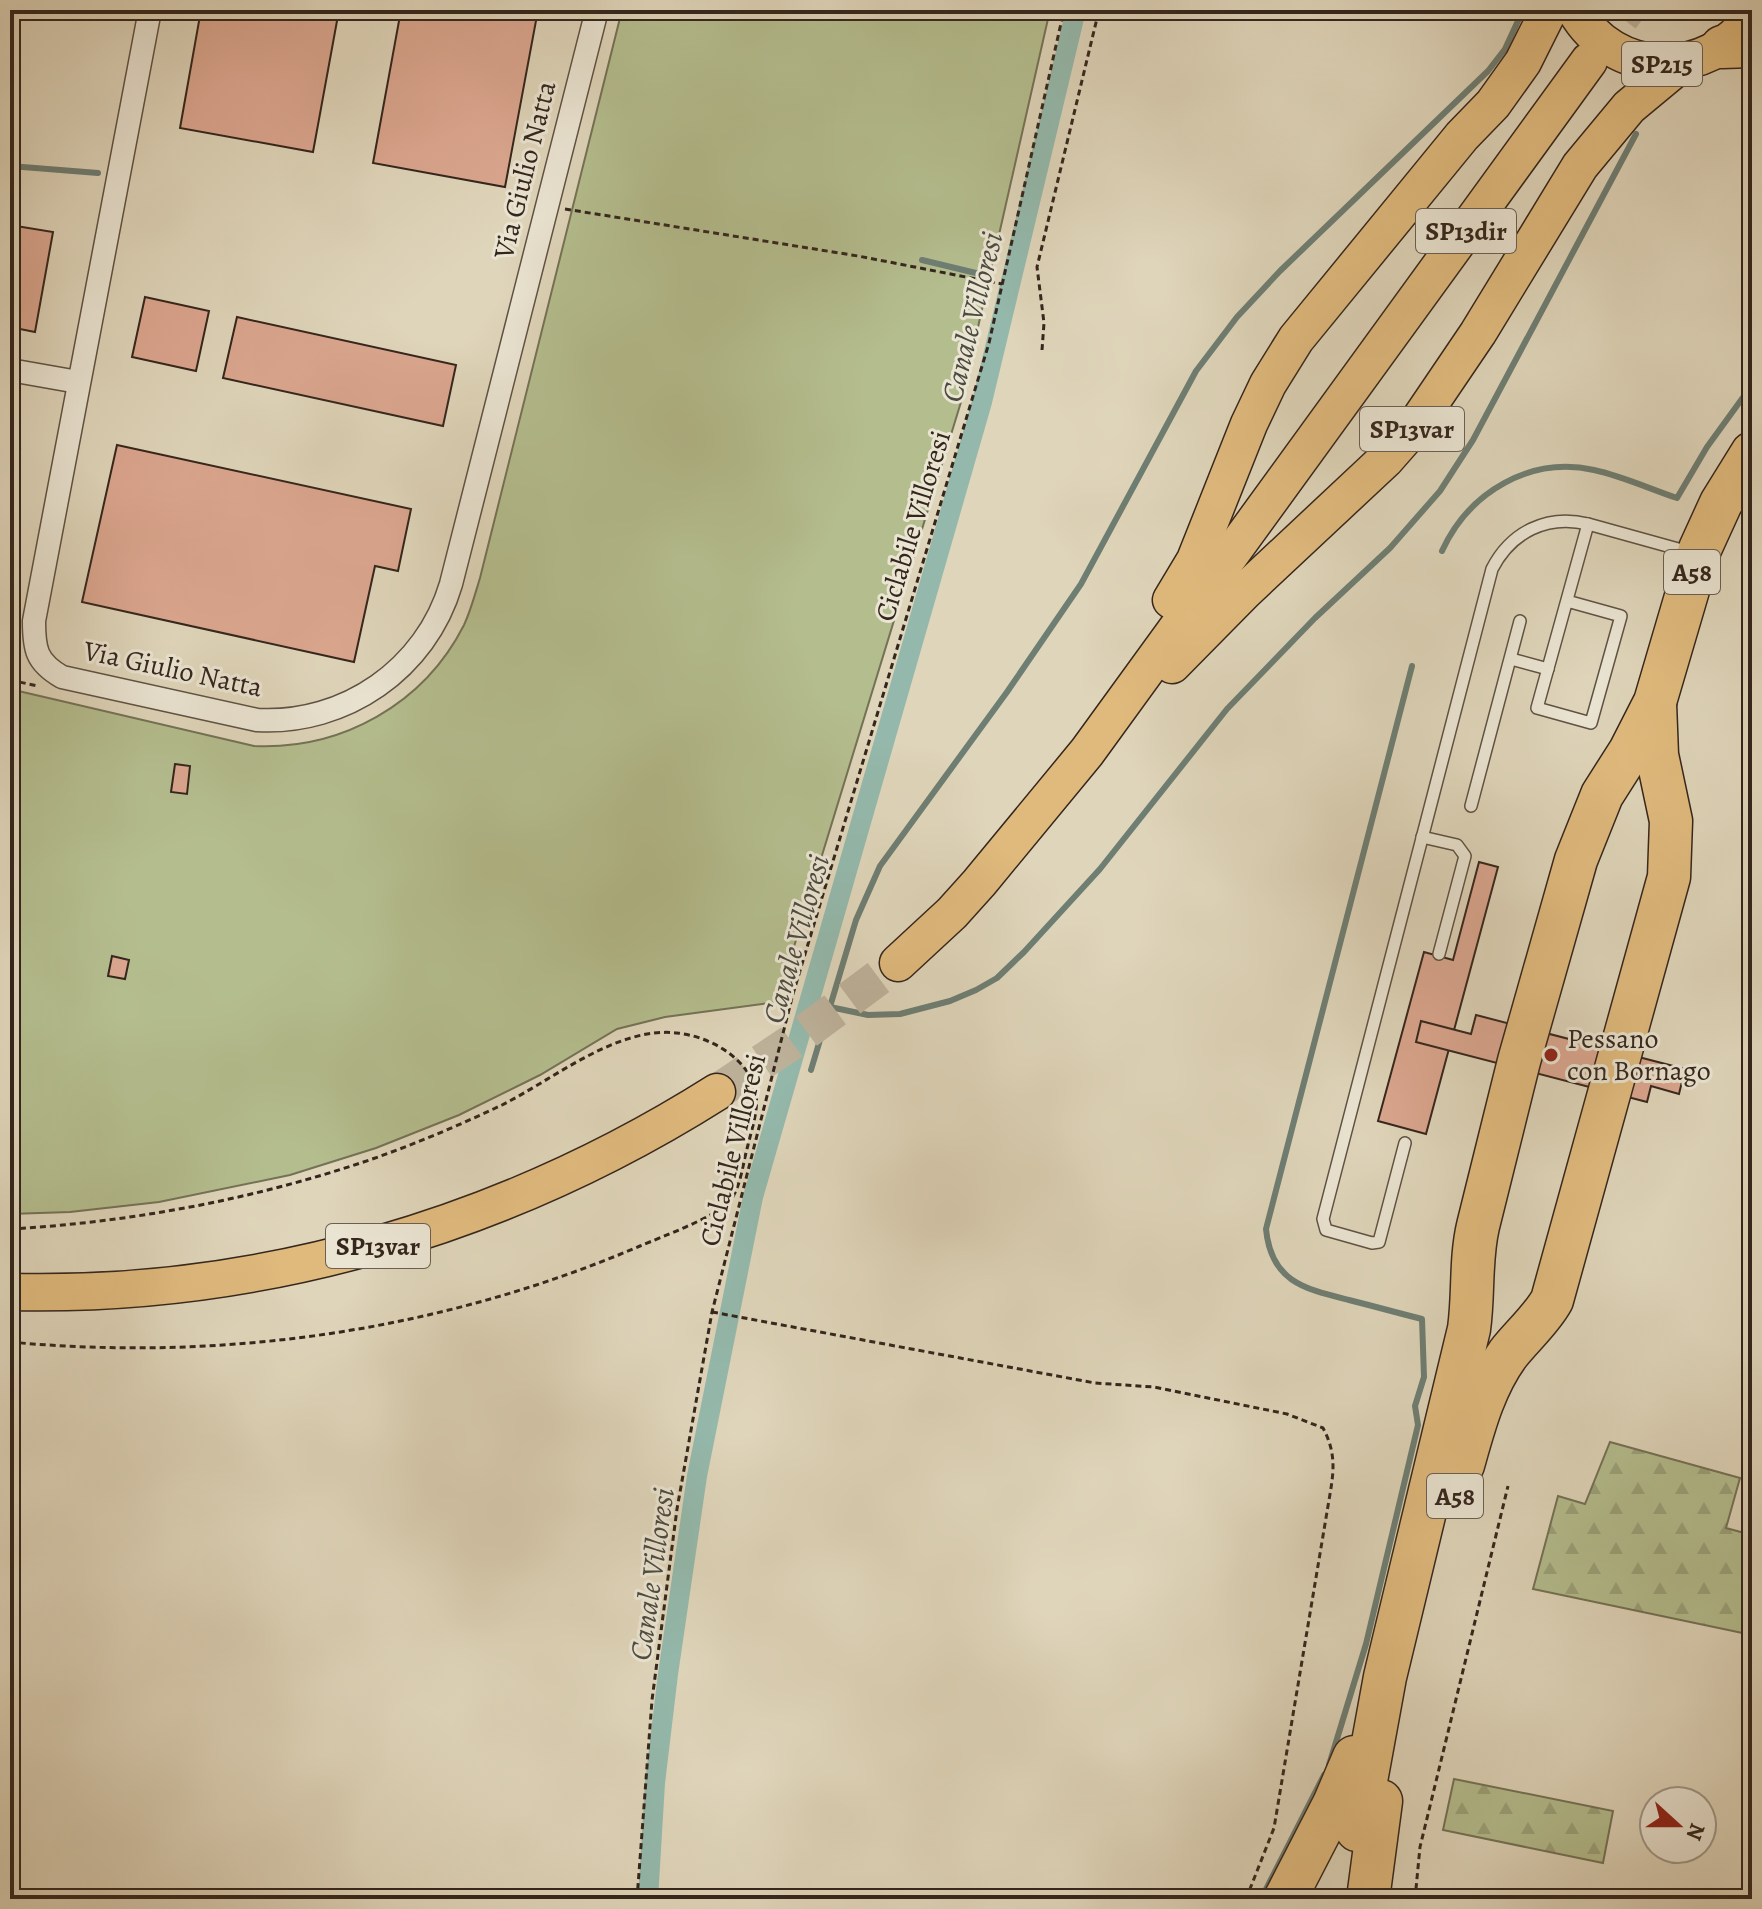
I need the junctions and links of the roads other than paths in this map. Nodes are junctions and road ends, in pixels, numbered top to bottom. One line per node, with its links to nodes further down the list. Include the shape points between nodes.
1 (150, 10): 10 (street, Via Giulio Natta)
2 (597, 10): 10 (street, Via Giulio Natta, via 446,600 410,658 382,683 320,713 257,720 62,677 46,666 35,648 34,621)
3 (1549, 10): 20 (main road, SP13var, via 1508,85 1296,339 1249,424 1195,560)
4 (1575, 10): 8 (main road, SP215, via 1592,33 1621,54 1647,62)
5 (1752, 16): 6 (main road, SP215, via 1739,33)
6 (1737, 46): 8 (main road, SP215)
7 (1589, 61): 11 (main road, SP13dir)
8 (1682, 63): 20 (main road, SP13var, via 1629,107 1580,166 1415,426)
9 (10, 370): 10 (street)
10 (78, 382)
11 (1343, 400): 20 (main road, SP13var)
12 (1752, 453): 14 (highway, A58, via 1721,503)
13 (1588, 524): 14 (lane); 15 (lane); 22 (lane, via 1560,521 1535,527 1510,544 1494,565)
14 (1699, 555): 19 (highway, A58)
15 (1567, 601): 18 (lane); 18 (lane, via 1621,616 1591,723 1537,708)
16 (1520, 621): 17 (lane)
17 (1511, 659): 18 (lane); 21 (lane)
18 (1548, 669)
19 (1655, 702): 28 (highway, A58, via 1593,814 1555,928 1478,1226 1469,1329); 28 (highway, A58, via 1657,755 1671,821 1669,877 1552,1300 1497,1371 1474,1426)
20 (1087, 752): 24 (main road, SP13var, via 979,883)
21 (1471, 806)
22 (1422, 837): 23 (lane, via 1457,845 1465,856); 26 (lane, via 1323,1219 1326,1230 1379,1242)
23 (1439, 954)
24 (898, 963)
25 (717, 1092): 27 (main road, SP13var, via 546,1185 362,1250 195,1283 98,1292)
26 (1405, 1143)
27 (10, 1292)
28 (1391, 1694): 29 (highway, A58); 30 (highway, A58); 31 (highway, A58)
29 (1285, 1899)
30 (1338, 1899)
31 (1368, 1899)

